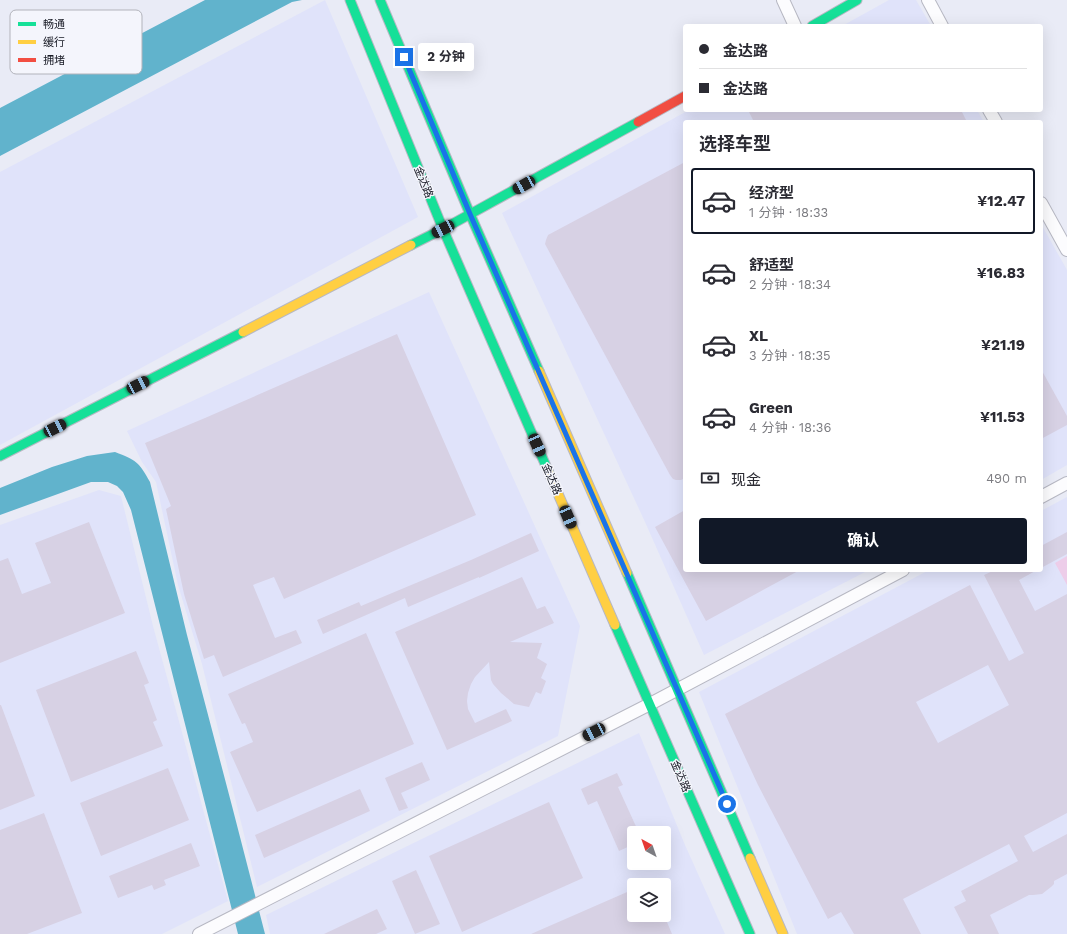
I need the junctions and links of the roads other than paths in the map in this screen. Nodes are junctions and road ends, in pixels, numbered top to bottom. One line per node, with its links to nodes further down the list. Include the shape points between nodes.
1 (350, 0): 12 (street, 金达路)
2 (380, 0): 11 (street)
3 (783, 0): 6 (street)
4 (857, 0): 7 (street)
5 (928, 0): 8 (street)
6 (794, 24)
7 (815, 24)
8 (941, 24)
9 (683, 97): 11 (street)
10 (1043, 207): 13 (street)
11 (470, 214): 12 (street); 18 (street)
12 (443, 229): 14 (street); 19 (street, 金达路)
13 (1067, 250)
14 (0, 456)
15 (1067, 483): 16 (street)
16 (1043, 496)
17 (899, 572): 18 (street)
18 (678, 689): 19 (street); 22 (street)
19 (650, 704): 20 (street); 21 (street, 金达路)
20 (199, 934)
21 (750, 934)
22 (783, 934)

